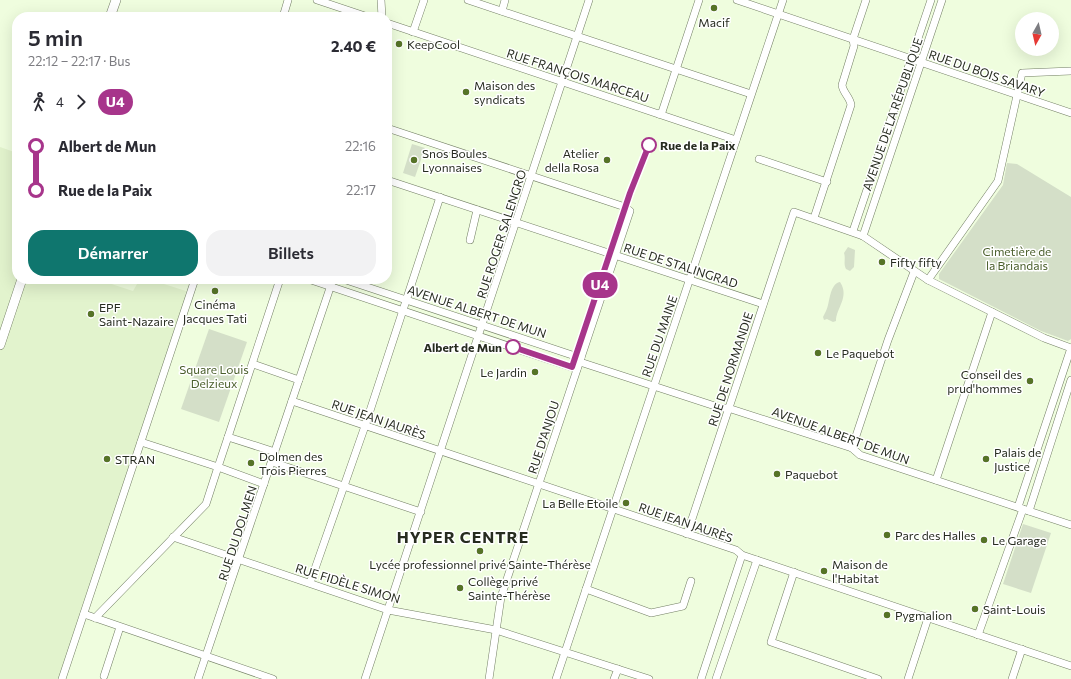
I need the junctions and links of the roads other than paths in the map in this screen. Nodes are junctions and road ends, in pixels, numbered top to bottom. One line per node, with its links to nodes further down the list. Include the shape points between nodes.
1 (116, 0): 16 (main road)
2 (288, 0): 17 (street)
3 (317, 0): 18 (street)
4 (380, 0): 19 (street)
5 (424, 0): 22 (street)
6 (468, 0): 15 (street)
7 (505, 0): 15 (street)
8 (589, 0): 23 (street, RUE ROGER SALENGRO)
9 (700, 0): 27 (street)
10 (737, 0): 20 (street, RUE DU BOIS SAVARY)
11 (782, 0): 20 (street, RUE DU MAINE)
12 (866, 0): 24 (street)
13 (931, 0): 25 (street, AVENUE DE LA RÉPUBLIQUE)
14 (942, 0): 26 (street, AVENUE DE LA RÉPUBLIQUE)
15 (502, 11): 23 (street)
16 (112, 12)
17 (284, 12)
18 (353, 12)
19 (381, 12)
20 (778, 14): 24 (street, RUE DU BOIS SAVARY); 30 (street, RUE DU MAINE)
21 (392, 25): 22 (street, RUE FRANÇOIS MARCEAU)
22 (413, 32): 29 (street, RUE FRANÇOIS MARCEAU)
23 (578, 36): 27 (street); 29 (street, RUE ROGER SALENGRO)
24 (853, 39): 25 (street, RUE DU BOIS SAVARY); 39 (street, via 854,46 842,85 851,105)
25 (911, 59): 26 (street, RUE DU BOIS SAVARY); 44 (street, AVENUE DE LA RÉPUBLIQUE)
26 (922, 63): 31 (street, RUE DU BOIS SAVARY); 45 (street, AVENUE DE LA RÉPUBLIQUE)
27 (674, 68): 30 (street); 33 (street, via 662,112)
28 (1071, 70): 31 (street, via 1022,73)
29 (563, 82): 33 (street, RUE FRANÇOIS MARCEAU); 37 (street, RUE ROGER SALENGRO)
30 (751, 94): 35 (street, RUE DU MAINE)
31 (1016, 94): 32 (street, RUE DU BOIS SAVARY); 50 (street, via 998,181)
32 (1071, 113)
33 (659, 114): 35 (street, RUE FRANÇOIS MARCEAU)
34 (392, 130): 37 (street)
35 (736, 140): 49 (street, RUE DU MAINE)
36 (759, 159): 39 (street)
37 (532, 176): 43 (street, RUE ROGER SALENGRO); 47 (street, RUE D'ANJOU, via 625,207 630,211)
38 (392, 182): 40 (street, RUE DE STALINGRAD)
39 (826, 182): 42 (street)
40 (440, 197): 41 (street, RUE DE STALINGRAD); 58 (street)
41 (477, 210): 43 (street, RUE DE STALINGRAD); 46 (street)
42 (814, 218): 44 (street); 59 (street, RUE DE NORMANDIE, via 794,212)
43 (516, 223): 47 (street, RUE DE STALINGRAD); 62 (street, RUE ROGER SALENGRO)
44 (852, 231): 45 (street)
45 (863, 236): 48 (street)
46 (470, 240)
47 (612, 254): 49 (street, RUE DE STALINGRAD); 66 (street, RUE D'ANJOU)
48 (914, 272): 50 (street); 76 (street)
49 (690, 280): 59 (street, RUE DE STALINGRAD); 70 (street, RUE DU MAINE)
50 (928, 280): 61 (street)
51 (20, 284): 64 (main road)
52 (193, 284): 75 (street)
53 (278, 284): 67 (street)
54 (322, 284): 57 (street, AVENUE ALBERT DE MUN)
55 (331, 284): 57 (street, RUE DU DOLMEN)
56 (358, 284): 58 (street, AVENUE ALBERT DE MUN)
57 (330, 287): 60 (street, AVENUE ALBERT DE MUN); 68 (street, RUE DU DOLMEN)
58 (406, 300): 60 (street); 62 (street, AVENUE ALBERT DE MUN)
59 (763, 304): 72 (street, RUE DE NORMANDIE)
60 (403, 311): 63 (street, AVENUE ALBERT DE MUN); 73 (street)
61 (992, 312): 65 (street, via 1044,338); 81 (street)
62 (483, 325): 63 (street, RUE ROGER SALENGRO); 66 (street, AVENUE ALBERT DE MUN)
63 (479, 336): 66 (street, AVENUE ALBERT DE MUN); 77 (street, RUE ROGER SALENGRO)
64 (0, 345)
65 (1071, 348): 86 (street)
66 (579, 363): 70 (street, AVENUE ALBERT DE MUN); 83 (street, RUE D'ANJOU)
67 (253, 364): 68 (street); 74 (street)
68 (299, 380): 71 (street, RUE DU DOLMEN)
69 (1071, 380): 86 (street)
70 (654, 386): 72 (street, AVENUE ALBERT DE MUN); 85 (street, RUE DU MAINE)
71 (292, 401): 73 (street, RUE JEAN JAURÈS); 78 (street, RUE DU DOLMEN)
72 (728, 408): 76 (street, AVENUE ALBERT DE MUN); 89 (street, RUE DE NORMANDIE)
73 (365, 426): 77 (street, RUE JEAN JAURÈS); 84 (street)
74 (228, 437): 78 (street); 80 (street)
75 (141, 442): 80 (street); 99 (street)
76 (852, 448): 81 (street, AVENUE ALBERT DE MUN, via 860,455)
77 (440, 451): 83 (street, RUE JEAN JAURÈS); 87 (street, RUE ROGER SALENGRO)
78 (275, 452): 79 (street, RUE DU DOLMEN)
79 (272, 462): 82 (street, RUE DU DOLMEN); 84 (street)
80 (218, 467): 82 (street); 90 (street, via 206,504)
81 (936, 480): 86 (street, AVENUE ALBERT DE MUN)
82 (264, 484): 92 (street, RUE DU DOLMEN)
83 (539, 484): 85 (street, RUE JEAN JAURÈS); 103 (street, RUE D'ANJOU, via 501,597)
84 (344, 486): 87 (street); 96 (street)
85 (613, 509): 89 (street, RUE JEAN JAURÈS); 97 (street, RUE DU MAINE)
86 (1023, 509): 88 (street, AVENUE ALBERT DE MUN); 104 (street)
87 (421, 512): 98 (street, RUE ROGER SALENGRO)
88 (1071, 525)
89 (686, 534): 91 (street, RUE JEAN JAURÈS)
90 (173, 537): 92 (street, RUE FIDÈLE SIMON); 100 (street)
91 (739, 553): 93 (street, RUE JEAN JAURÈS); 119 (street)
92 (240, 560): 96 (street, RUE FIDÈLE SIMON); 107 (street, RUE DU DOLMEN)
93 (758, 560): 94 (street, RUE JEAN JAURÈS); 120 (street)
94 (794, 572): 101 (street, RUE JEAN JAURÈS); 121 (street, via 771,642)
95 (691, 581): 97 (street, via 683,606 651,612)
96 (310, 584): 98 (street, RUE FIDÈLE SIMON)
97 (586, 589): 106 (street, RUE DU MAINE)
98 (388, 610): 103 (street, RUE FIDÈLE SIMON); 114 (street, RUE ROGER SALENGRO)
99 (84, 614): 100 (street); 111 (street)
100 (95, 618): 102 (street)
101 (928, 618): 104 (street, RUE JEAN JAURÈS); 122 (street)
102 (120, 627): 107 (street); 110 (street)
103 (496, 630): 106 (street, RUE FIDÈLE SIMON); 115 (street, RUE D'ANJOU)
104 (978, 635): 105 (street, RUE JEAN JAURÈS)
105 (1022, 649): 108 (street, RUE JEAN JAURÈS); 123 (street)
106 (565, 652): 109 (street, RUE FIDÈLE SIMON); 116 (street, RUE DU MAINE)
107 (206, 656): 112 (street, RUE DU DOLMEN); 113 (street)
108 (1071, 666)
109 (618, 669): 117 (street); 118 (street, RUE FIDÈLE SIMON)
110 (104, 676)
111 (62, 679)
112 (198, 679)
113 (273, 679)
114 (365, 679)
115 (489, 679)
116 (556, 679)
117 (614, 679)
118 (649, 679)
119 (701, 679)
120 (716, 679)
121 (878, 679)
122 (908, 679)
123 (1012, 679)

